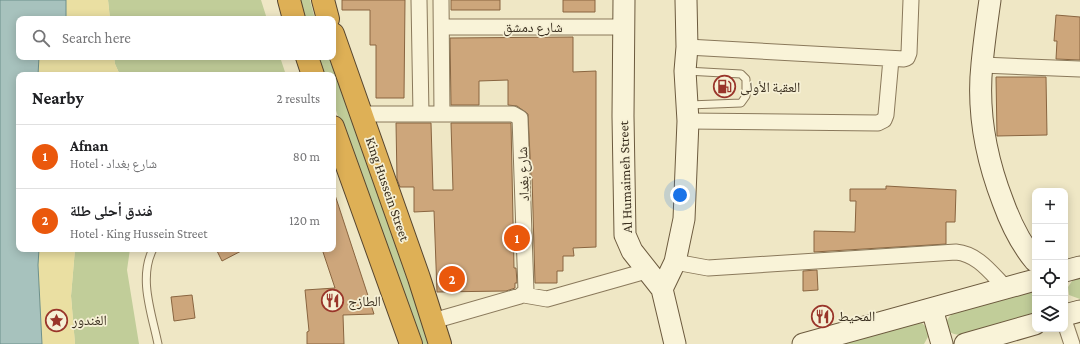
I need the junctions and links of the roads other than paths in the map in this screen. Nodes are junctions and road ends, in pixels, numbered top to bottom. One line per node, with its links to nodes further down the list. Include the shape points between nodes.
1 (289, 0): 9 (highway)
2 (323, 0): 10 (highway, King Hussein Street)
3 (419, 0): 23 (street)
4 (441, 0): 11 (street)
5 (624, 0): 12 (street, Al Humaimeh Street)
6 (686, 0): 14 (street)
7 (911, 0): 15 (street, via 908,56 904,59)
8 (990, 0): 17 (street)
9 (293, 16)
10 (328, 16)
11 (442, 27): 12 (street, شارع دمشق); 24 (street)
12 (624, 27): 27 (street, Al Humaimeh Street, via 625,235)
13 (336, 43): 22 (highway, King Hussein Street)
14 (687, 47): 15 (street); 19 (street)
15 (890, 58): 21 (street, via 886,115 884,120 878,123)
16 (308, 60): 20 (highway)
17 (982, 65): 18 (street); 30 (street, via 982,112 986,145 995,181 1012,225)
18 (1080, 69)
19 (685, 71): 21 (street); 21 (lane, via 741,74 746,79 746,96 740,103)
20 (312, 72)
21 (688, 113): 29 (street, via 684,219)
22 (362, 114): 23 (street, شارع بغداد); 41 (highway, King Hussein Street)
23 (420, 114): 24 (street, شارع بغداد)
24 (442, 114): 37 (street, شارع بغداد, via 513,114 520,118 526,286)
25 (336, 140): 26 (highway, King Hussein Street)
26 (339, 154): 45 (highway, King Hussein Street)
27 (632, 251): 29 (street, via 658,260); 32 (street, Al Humaimeh Street)
28 (152, 252): 44 (lane, via 146,287)
29 (677, 253): 35 (street, via 708,268 956,252 977,259); 36 (street)
30 (1034, 260)
31 (1080, 267): 33 (street)
32 (646, 271): 36 (street, Al Humaimeh Street); 37 (street, via 547,299)
33 (1068, 271)
34 (1032, 281): 35 (street)
35 (1006, 288): 38 (street)
36 (662, 289): 47 (street)
37 (524, 294): 41 (street)
38 (932, 309): 48 (street); 49 (street)
39 (1080, 311): 40 (street)
40 (1068, 314)
41 (433, 320): 46 (highway, King Hussein Street)
42 (1032, 325): 50 (street)
43 (1068, 332): 51 (street)
44 (158, 344)
45 (411, 344)
46 (440, 344)
47 (675, 344)
48 (803, 344)
49 (942, 344)
50 (964, 344)
51 (1072, 344)

